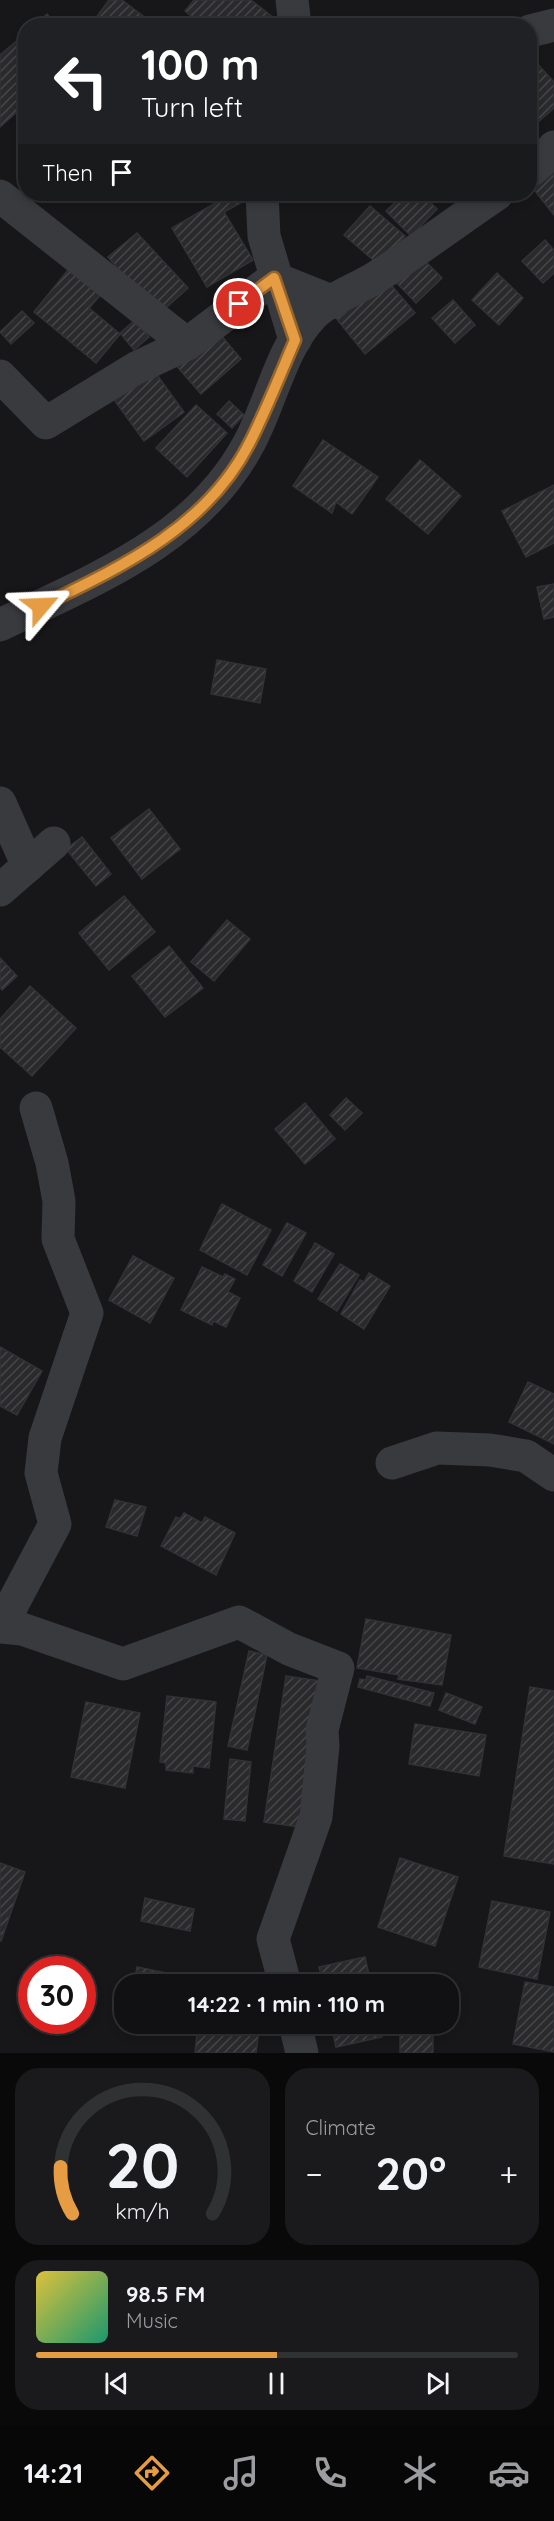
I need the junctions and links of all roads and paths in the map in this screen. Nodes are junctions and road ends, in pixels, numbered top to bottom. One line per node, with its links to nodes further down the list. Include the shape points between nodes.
1 (292, 0): 2 (street)
2 (294, 18)
3 (554, 25): 4 (street)
4 (537, 29)
5 (554, 147): 6 (street)
6 (537, 165)
7 (0, 196): 13 (street)
8 (262, 201): 10 (street, via 264,236)
9 (487, 201): 11 (street)
10 (274, 278): 11 (street); 12 (street); 13 (street)
11 (334, 302): 12 (street, via 313,314)
12 (295, 340): 15 (street, via 248,446 217,492 172,535 123,566)
13 (187, 344): 14 (street, via 136,368 46,423)
14 (0, 376)
15 (0, 625)
16 (0, 803): 18 (street)
17 (54, 843): 18 (street)
18 (28, 866): 19 (street)
19 (0, 890)
20 (36, 1107): 23 (street, via 59,1202 58,1239 87,1313 45,1438 41,1473 55,1524)
21 (392, 1462): 22 (street, via 437,1448 490,1449 526,1456)
22 (554, 1475)
23 (1, 1627): 24 (street, via 22,1629 123,1664 239,1622 289,1649 338,1668 322,1730 316,1816 273,1939)
24 (282, 1974)
25 (297, 2034): 26 (street)
26 (302, 2053)

